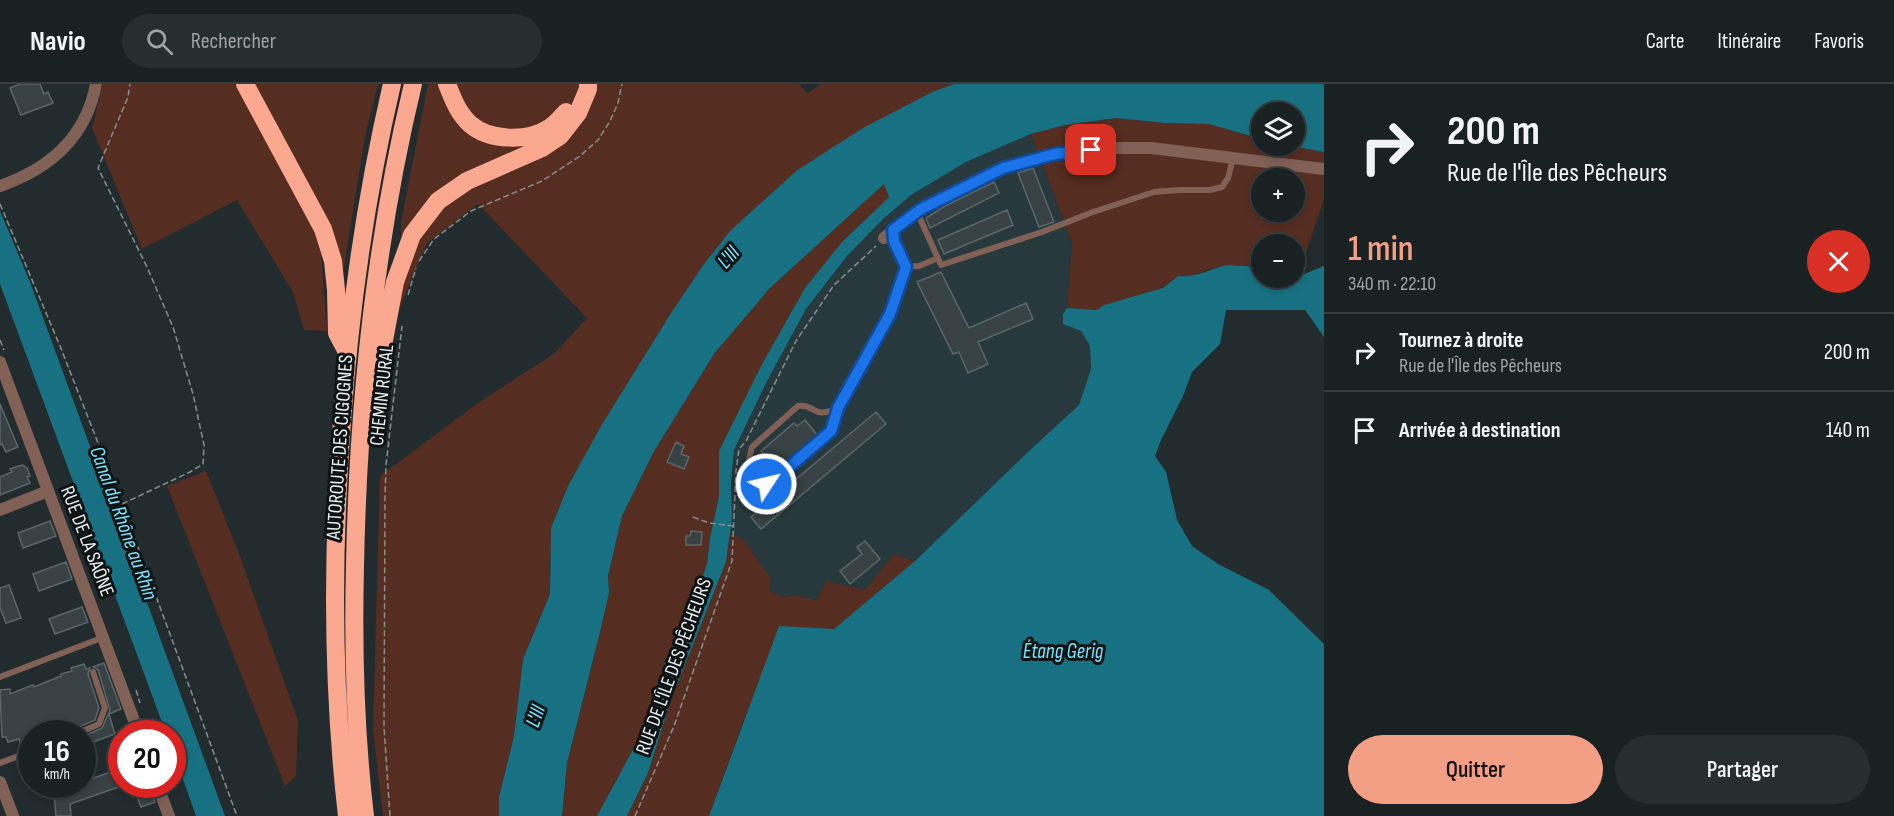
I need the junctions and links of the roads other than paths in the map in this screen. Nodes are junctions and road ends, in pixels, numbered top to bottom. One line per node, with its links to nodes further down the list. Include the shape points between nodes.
1 (96, 84): 10 (street, via 87,113 64,148 33,172)
2 (245, 84): 15 (highway, via 323,229 333,261 337,333)
3 (392, 84): 15 (highway, AUTOROUTE DES CIGOGNES, via 367,205)
4 (413, 84): 18 (highway, AUTOROUTE DES CIGOGNES, via 388,205)
5 (447, 84): 6 (highway, via 456,108 470,124 487,134 509,137 531,136 550,128 568,111)
6 (576, 84)
7 (588, 84): 18 (highway, via 578,113 560,136 467,181 438,201 412,235 395,282 375,385)
8 (1233, 158): 9 (street); 11 (street, via 1151,148 1055,154 1003,168); 13 (lane, via 1222,187 1154,192 941,265)
9 (1324, 169)
10 (0, 186)
11 (917, 212): 12 (street); 13 (lane)
12 (889, 234): 14 (lane)
13 (938, 258): 14 (lane)
14 (906, 267): 19 (lane, via 890,314)
15 (348, 355): 31 (highway, AUTOROUTE DES CIGOGNES, via 337,494 335,602)
16 (0, 362): 17 (street, RUE DE LA SAÔNE)
17 (5, 391): 20 (street, RUE DE LA SAÔNE)
18 (362, 407): 34 (highway, AUTOROUTE DES CIGOGNES, via 354,605 356,701)
19 (838, 408): 19 (lane, via 817,413 805,405 798,406 752,447 750,468 766,484 773,481 831,431)
20 (48, 490): 21 (street); 22 (street, RUE DE LA SAÔNE)
21 (0, 510)
22 (104, 637): 24 (lane); 25 (street, RUE DE LA SAÔNE)
23 (93, 672): 26 (lane, via 105,708)
24 (0, 677)
25 (134, 720)
26 (96, 725)
27 (18, 756): 28 (lane)
28 (0, 763)
29 (0, 782): 32 (street)
30 (162, 798): 33 (street)
31 (346, 808)
32 (13, 816)
33 (169, 816)
34 (365, 816)

